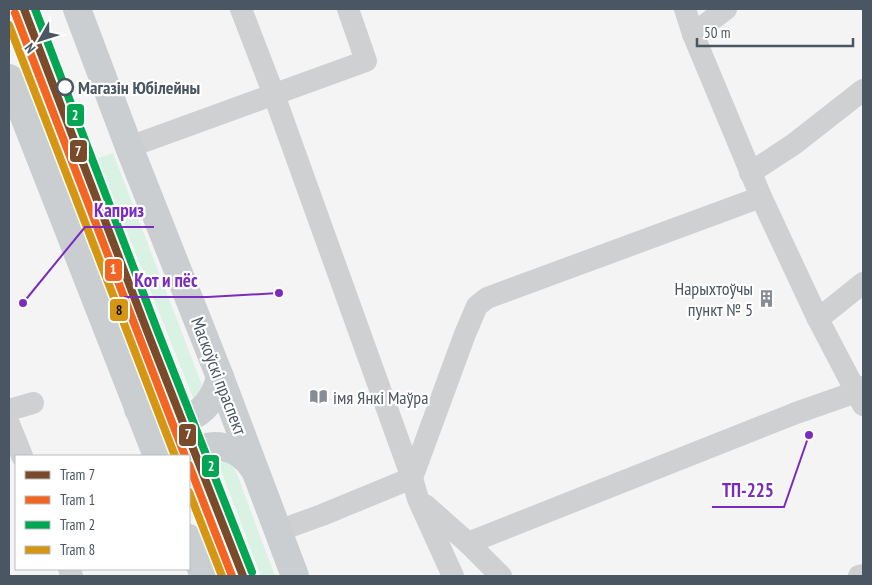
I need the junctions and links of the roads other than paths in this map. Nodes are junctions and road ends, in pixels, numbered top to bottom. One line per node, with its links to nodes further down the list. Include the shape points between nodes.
1 (77, 9): 11 (main road, Маскоўскі праспект)
2 (241, 9): 9 (street)
3 (348, 9): 9 (street, via 366,61)
4 (685, 9): 6 (street)
5 (726, 9): 6 (street)
6 (693, 34): 12 (street)
7 (9, 78): 10 (main road)
8 (863, 90): 12 (street, via 794,144)
9 (274, 94): 11 (street); 26 (street)
10 (17, 123): 19 (main road)
11 (129, 147): 16 (main road, Маскоўскі праспект)
12 (750, 173): 13 (street)
13 (761, 197): 15 (street); 26 (street, via 487,298 477,306)
14 (863, 283): 15 (street)
15 (818, 319): 17 (street)
16 (220, 377): 19 (main road, via 215,393 205,406 186,418 161,420); 25 (main road, Маскоўскі праспект)
17 (861, 395): 29 (street, via 796,413)
18 (33, 402): 20 (street)
19 (138, 409): 23 (main road)
20 (9, 410)
21 (9, 424): 22 (street)
22 (22, 455)
23 (157, 455)
24 (190, 455): 25 (main road, via 209,447 230,448 248,460)
25 (254, 469): 27 (main road, Маскоўскі праспект)
26 (415, 489): 27 (street); 29 (street); 33 (street)
27 (278, 531): 32 (main road, Маскоўскі праспект)
28 (190, 541): 31 (main road)
29 (468, 543): 34 (street)
30 (863, 575): 35 (street)
31 (204, 576)
32 (296, 576)
33 (453, 576)
34 (501, 576)
35 (859, 576)

